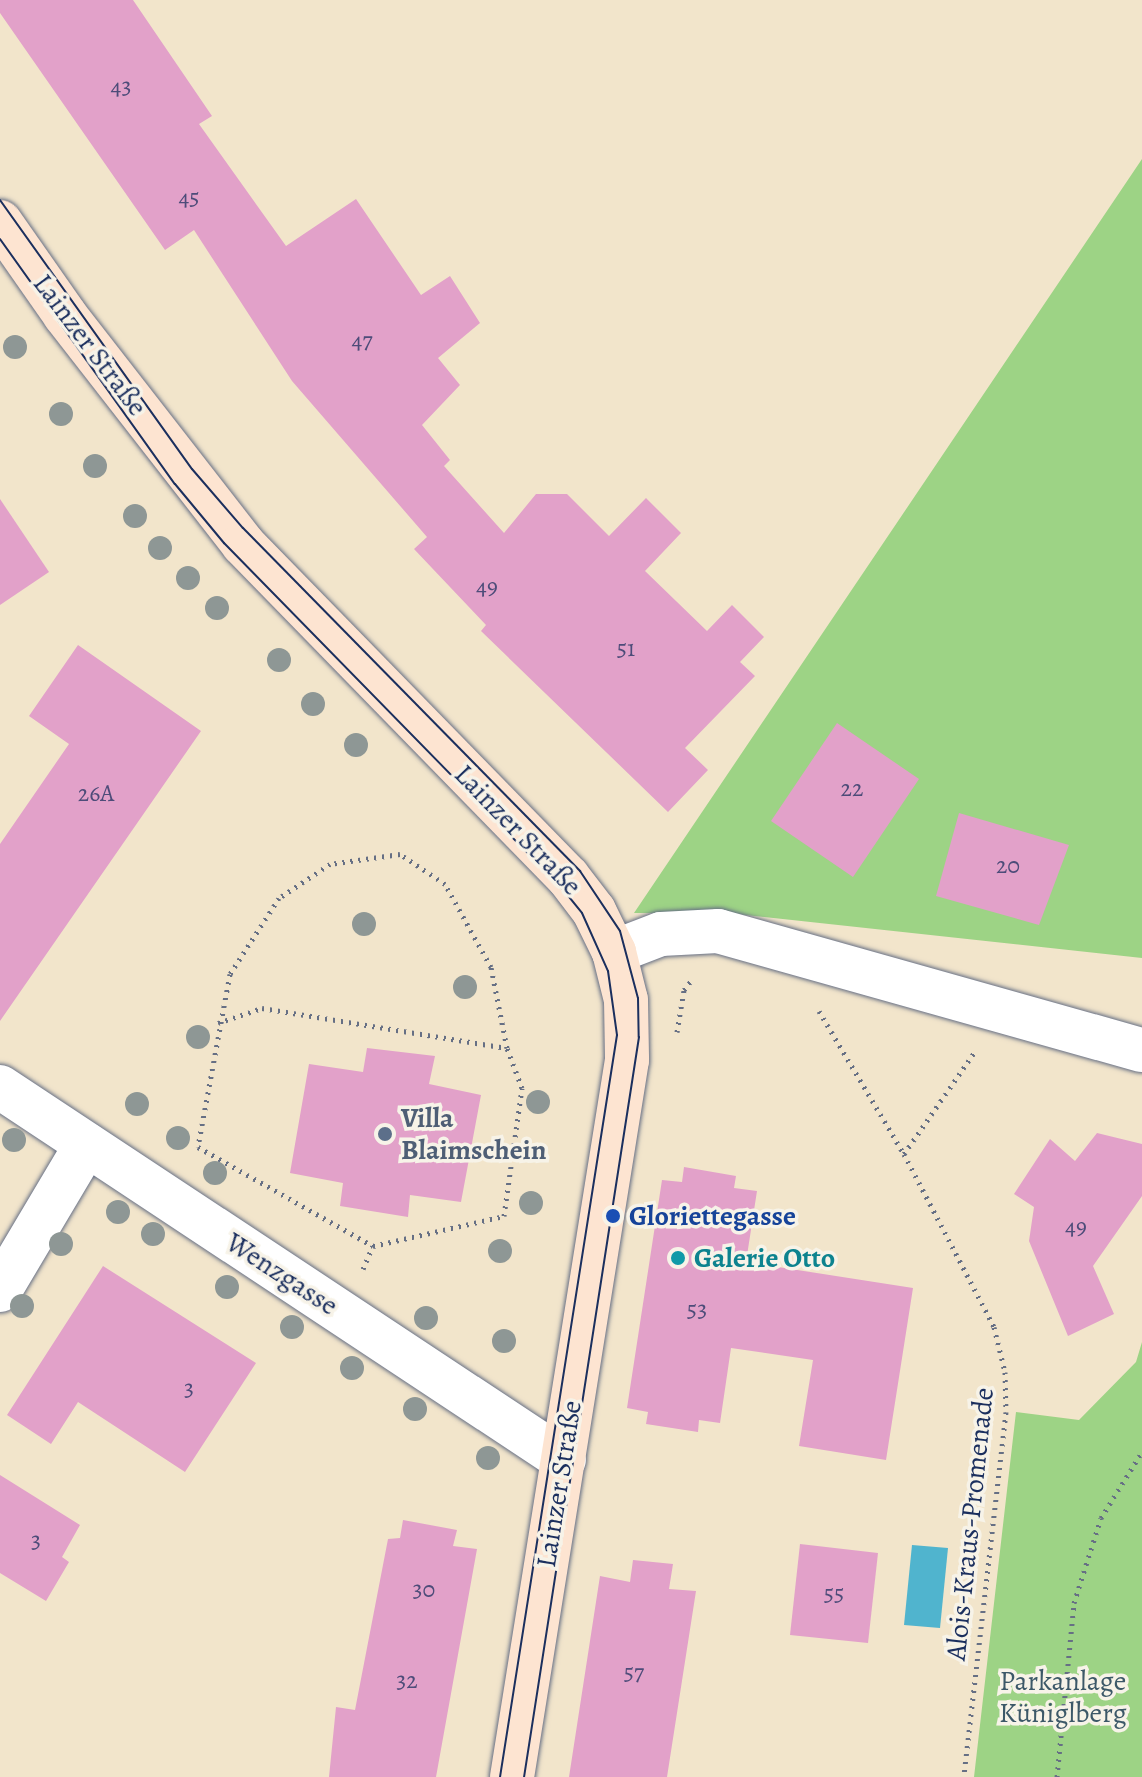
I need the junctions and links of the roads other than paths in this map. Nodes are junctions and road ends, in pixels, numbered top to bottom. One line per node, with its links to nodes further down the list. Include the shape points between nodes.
1 (0, 222): 2 (main road, Lainzer Straße, via 65,315 243,544 568,877 594,911)
2 (614, 952): 3 (street, via 689,929 783,947); 7 (main road, Lainzer Straße, via 626,1000 627,1060)
3 (1142, 1050)
4 (0, 1087): 5 (street, Wenzgasse)
5 (86, 1145): 6 (street); 7 (street, Wenzgasse)
6 (0, 1290)
7 (564, 1460): 8 (main road, Lainzer Straße)
8 (512, 1777)

